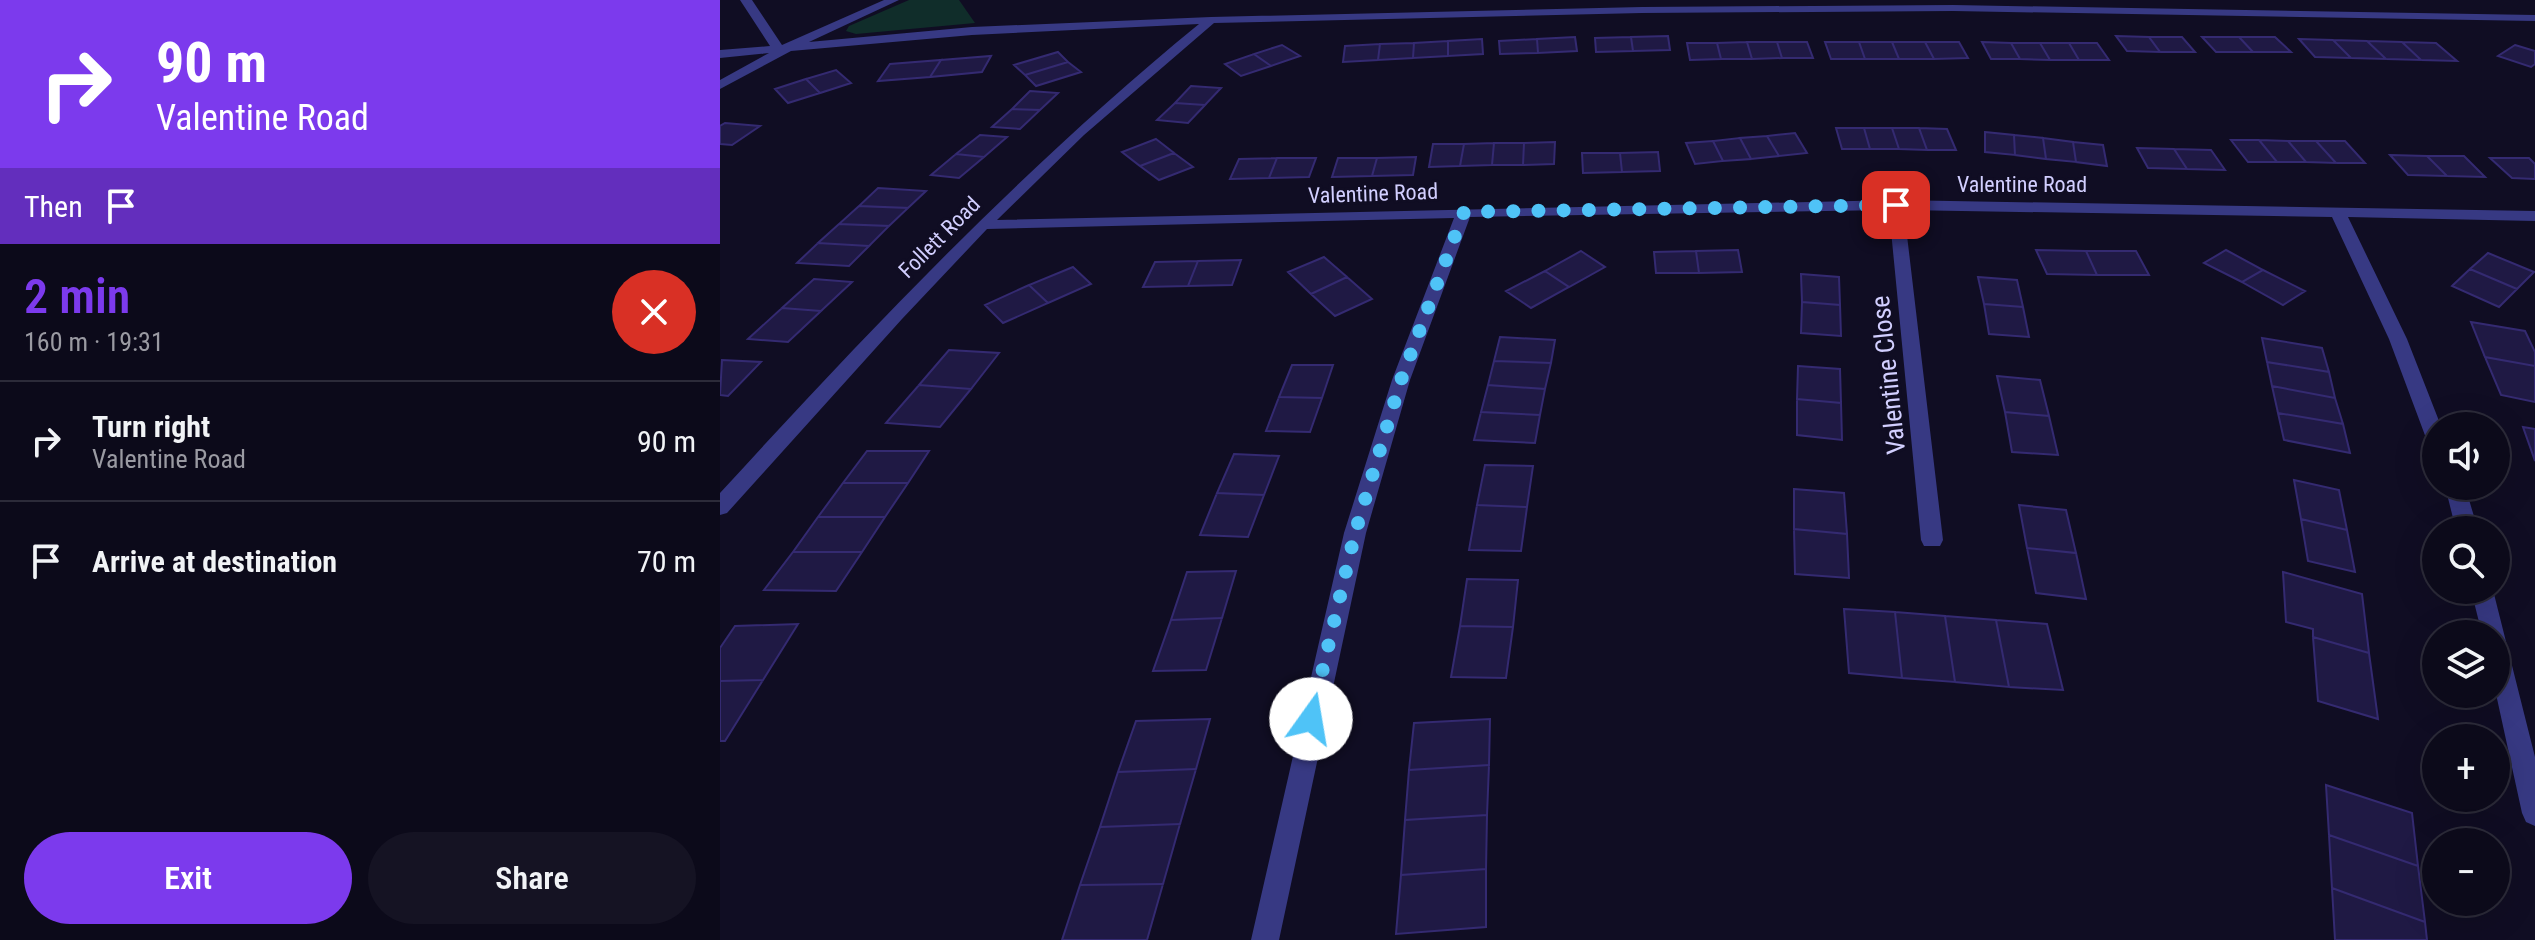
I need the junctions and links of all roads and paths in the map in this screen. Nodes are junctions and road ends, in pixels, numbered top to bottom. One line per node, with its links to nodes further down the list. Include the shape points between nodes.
1 (746, 0): 10 (street)
2 (893, 0): 9 (street)
3 (1656, 0): 5 (street)
4 (2089, 0): 6 (street)
5 (1642, 10): 6 (street); 8 (street)
6 (2119, 10): 7 (street)
7 (2535, 18)
8 (1211, 20): 9 (street); 17 (street, Follett Road, via 1117,96)
9 (793, 45): 10 (street); 12 (street)
10 (777, 47): 11 (street)
11 (720, 54)
12 (720, 85)
13 (1896, 205): 14 (street, Valentine Road); 15 (street, Valentine Road); 20 (street, Valentine Close)
14 (2337, 211): 16 (street, Valentine Road); 18 (street)
15 (1464, 212): 17 (street, Valentine Road); 23 (street, via 1401,380 1355,533)
16 (2535, 216)
17 (981, 225): 19 (street, Follett Road)
18 (2426, 412)
19 (720, 507)
20 (1932, 540)
21 (2510, 703): 22 (street)
22 (2535, 813)
23 (1265, 940)

